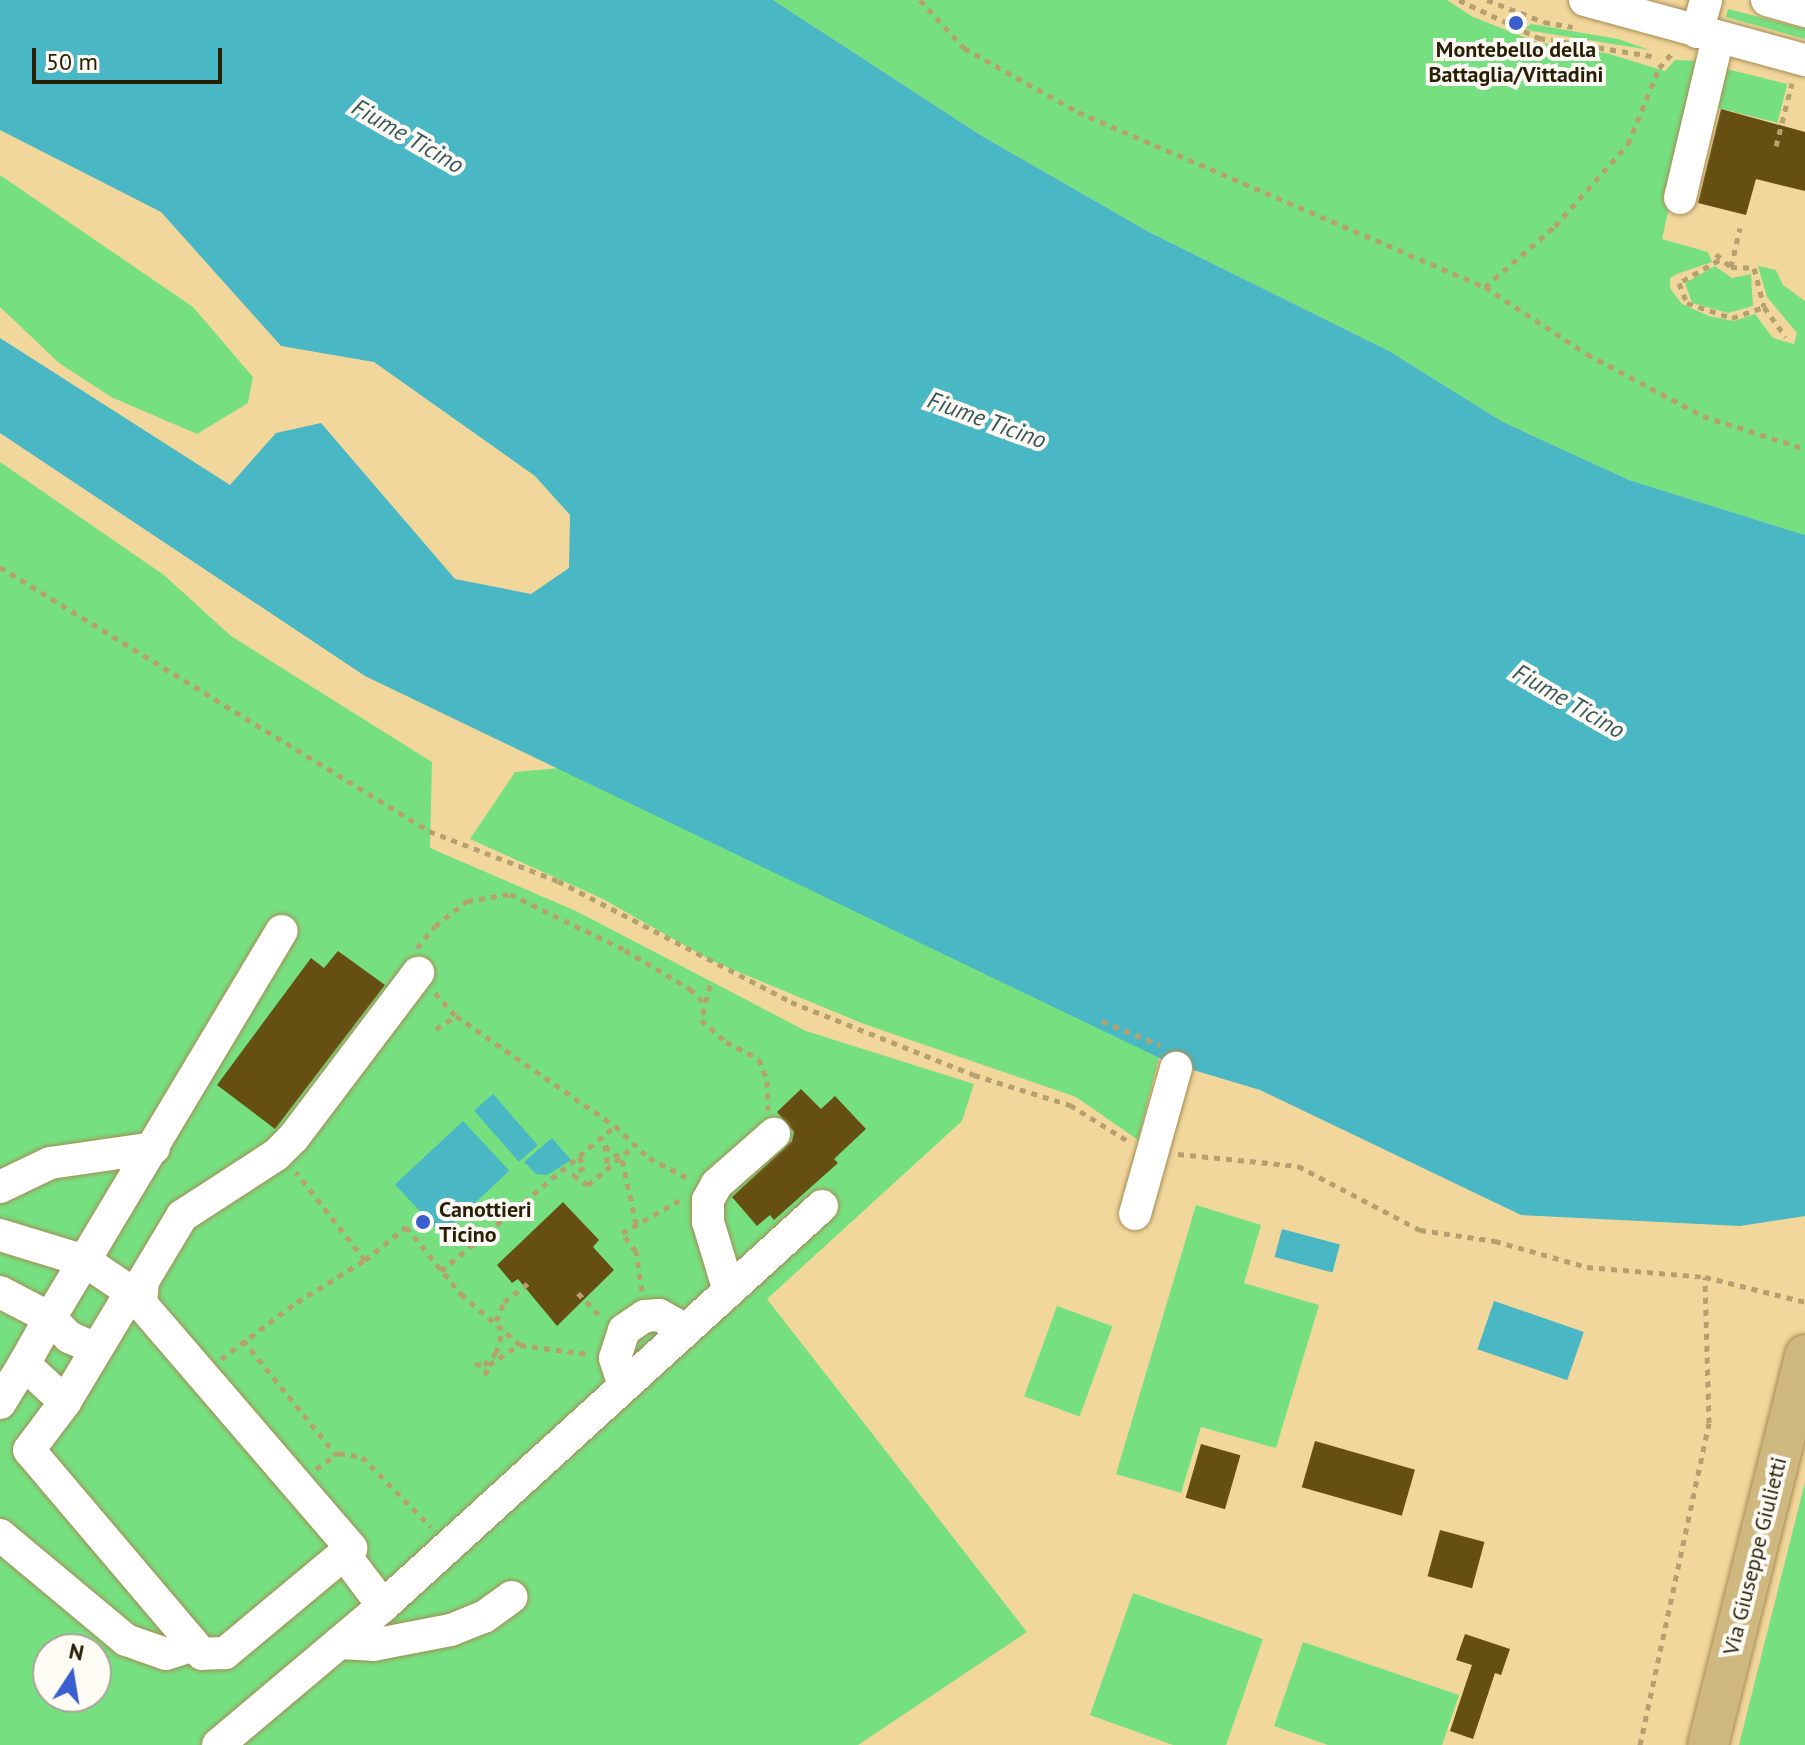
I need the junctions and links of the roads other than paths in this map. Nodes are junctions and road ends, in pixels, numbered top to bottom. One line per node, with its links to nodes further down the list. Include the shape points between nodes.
1 (1585, 0): 5 (street)
2 (1706, 0): 5 (street)
3 (1767, 0): 4 (street)
4 (1805, 11)
5 (1708, 35): 6 (street); 7 (street)
6 (1799, 71)
7 (1680, 198)
8 (282, 931): 12 (street)
9 (418, 973): 20 (street, via 280,1151 182,1216)
10 (1175, 1059): 15 (street)
11 (774, 1134): 18 (street, via 714,1188 706,1211)
12 (154, 1148): 13 (street, via 50,1163); 17 (street)
13 (0, 1187)
14 (822, 1206): 18 (street)
15 (1135, 1214)
16 (0, 1235): 17 (street)
17 (85, 1261): 20 (street); 21 (street)
18 (729, 1291): 22 (street)
19 (0, 1292): 21 (street)
20 (136, 1298): 23 (street); 29 (street)
21 (50, 1318): 23 (street, via 69,1337); 26 (street)
22 (686, 1330): 25 (street); 25 (street, via 659,1315 645,1316 624,1330)
23 (96, 1349): 27 (street)
24 (1803, 1362): 35 (main road, Via Giuseppe Giulietti)
25 (620, 1372): 31 (street)
26 (8, 1385): 27 (street)
27 (65, 1402): 33 (street, via 29,1450)
28 (0, 1535): 33 (street, via 126,1640 166,1654)
29 (347, 1551): 31 (street); 33 (street, via 225,1653 202,1654)
30 (512, 1597): 32 (street, via 484,1617 451,1630 373,1645)
31 (383, 1606): 32 (street)
32 (339, 1643): 34 (street)
33 (191, 1646)
34 (218, 1745)
35 (1708, 1745)

